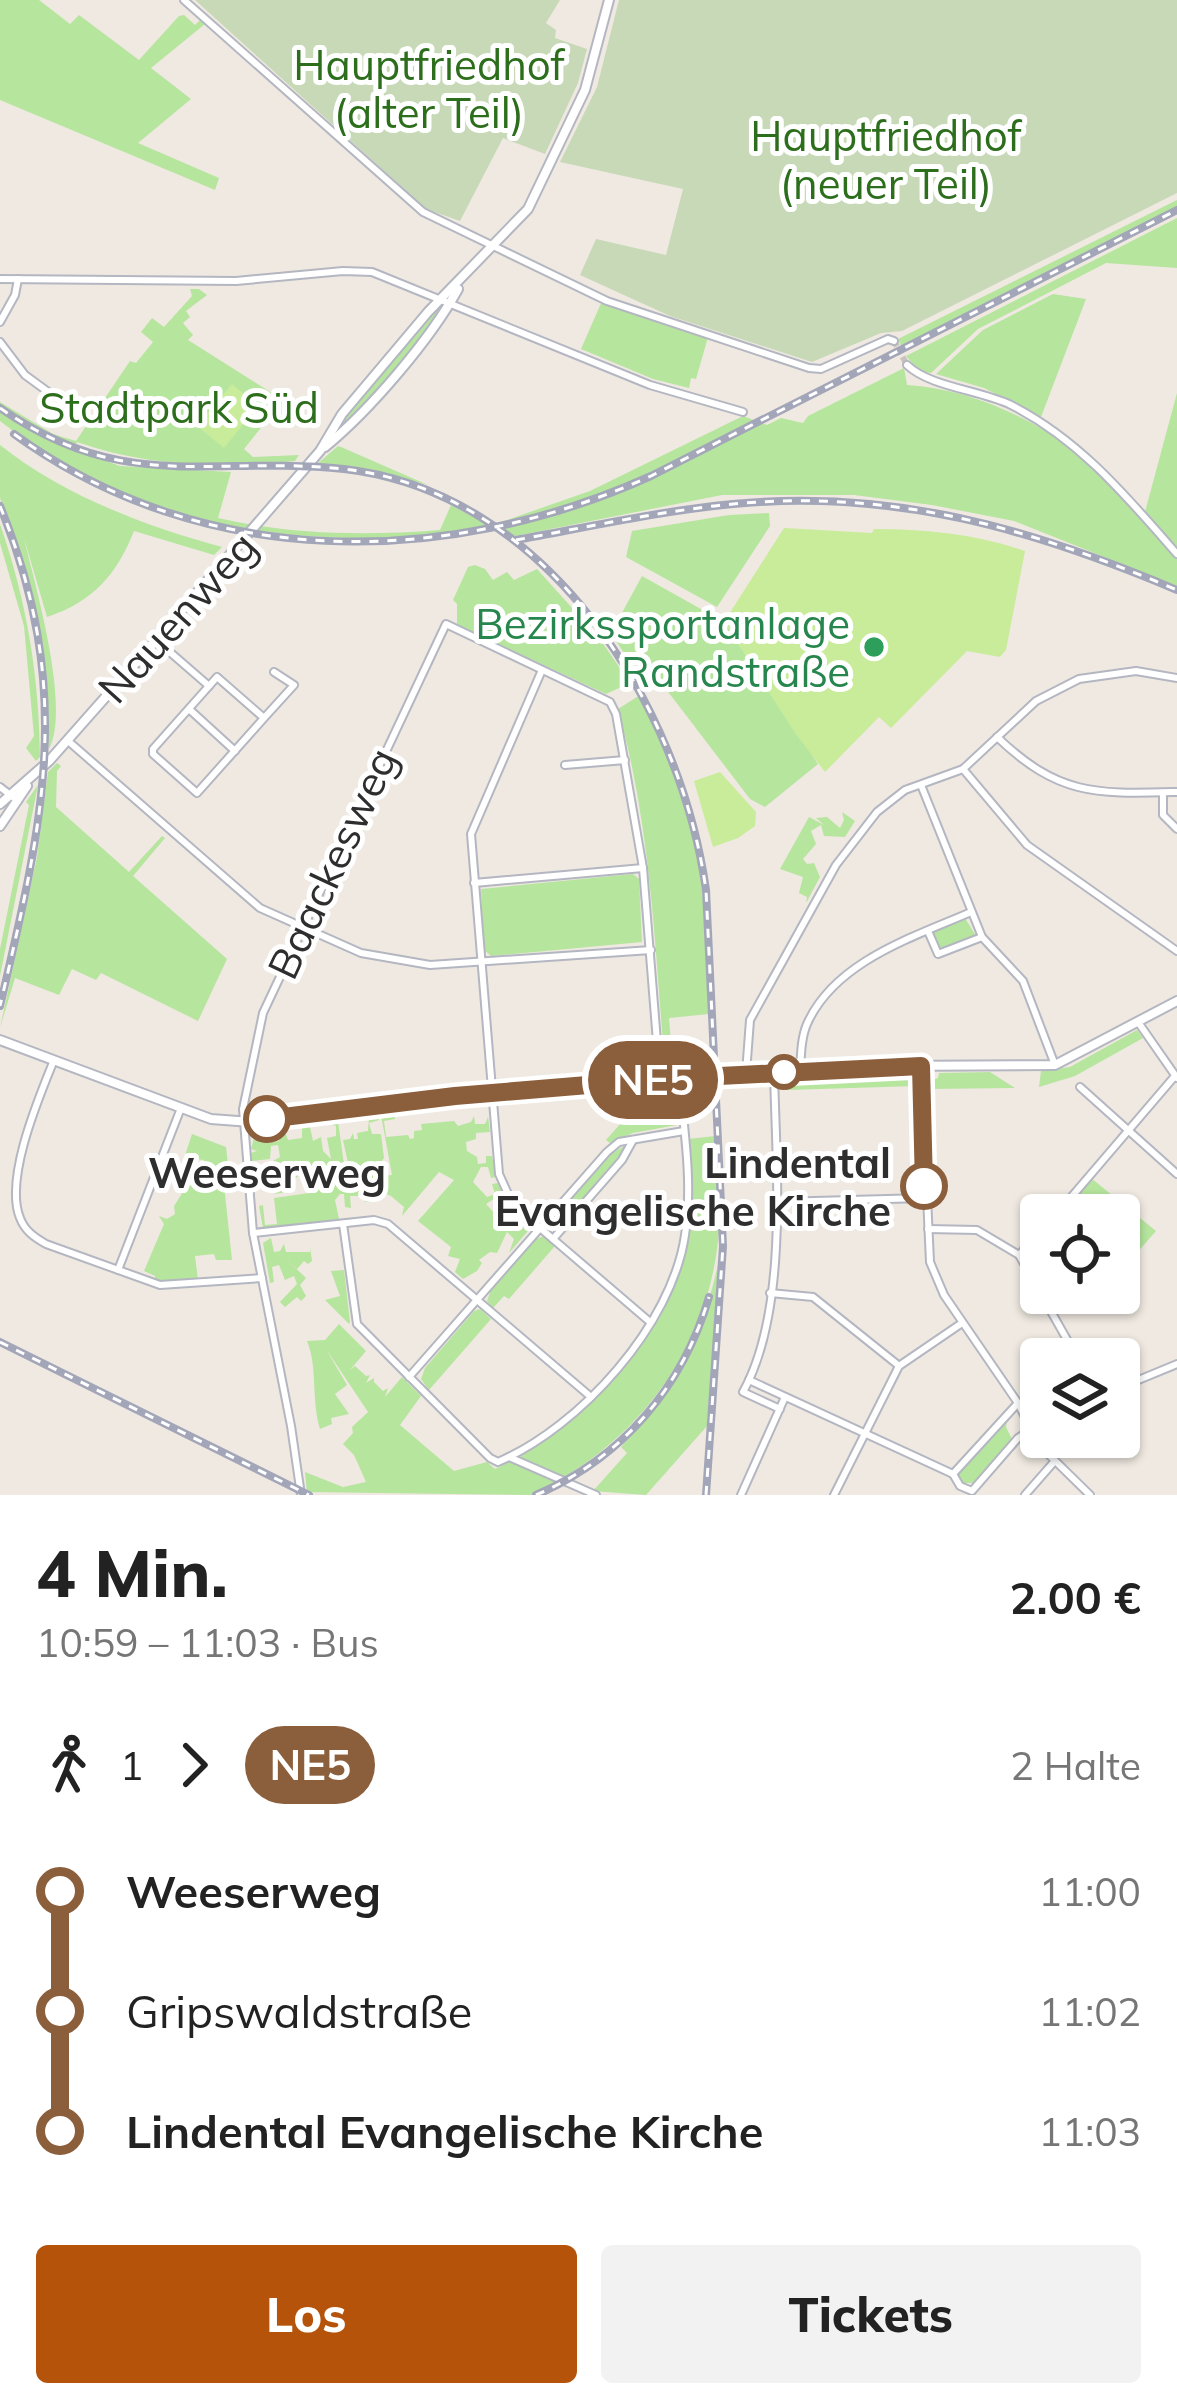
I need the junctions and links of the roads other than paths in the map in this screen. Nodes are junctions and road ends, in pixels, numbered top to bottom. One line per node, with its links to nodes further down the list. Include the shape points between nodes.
1 (184, 0): 3 (street, via 423,212)
2 (609, 0): 3 (street, Nauenweg, via 580,100 530,205)
3 (493, 246): 6 (street, Nauenweg); 8 (street, via 627,308 809,368)
4 (0, 279): 5 (street)
5 (18, 279): 6 (street, via 236,281 363,271); 7 (street)
6 (446, 301): 12 (street, via 650,386); 14 (street, Nauenweg, via 353,423)
7 (0, 322)
8 (894, 341)
9 (0, 342): 11 (street)
10 (907, 365): 13 (street, via 1010,405 1070,440)
11 (51, 394)
12 (743, 412)
13 (1177, 554)
14 (156, 640): 18 (street); 22 (street, Nauenweg)
15 (542, 670): 24 (street, via 610,702); 36 (street, via 476,815); 38 (street, Baackesweg, via 446,624)
16 (274, 672): 20 (street, via 294,686)
17 (1177, 678): 21 (street, via 1136,671 1079,679 1036,701)
18 (208, 686): 19 (street); 20 (street, via 217,677)
19 (189, 709): 23 (street); 23 (street, via 152,754 197,793)
20 (264, 718): 23 (street)
21 (997, 737): 26 (street); 30 (street, via 1036,770 1082,791)
22 (67, 740): 31 (street, Nauenweg); 38 (street, via 228,883)
23 (235, 752)
24 (625, 760): 25 (street); 35 (street)
25 (566, 765)
26 (963, 769): 27 (street); 42 (street, via 1027,845)
27 (921, 784): 37 (street); 52 (street, via 877,812 836,865 750,1020)
28 (0, 787): 31 (street)
29 (1177, 792): 30 (street)
30 (1163, 793): 34 (street, via 1163,815)
31 (14, 798): 32 (street, Nauenweg); 33 (street, Nauenweg)
32 (0, 804)
33 (0, 826)
34 (1177, 829)
35 (643, 868): 36 (street); 41 (street)
36 (474, 884): 43 (street)
37 (971, 912): 39 (street); 40 (street)
38 (302, 929): 43 (street, via 361,953); 59 (street, Baackesweg, via 263,1012)
39 (928, 931): 40 (street, via 938,955); 50 (street, via 863,964 820,1003 807,1024)
40 (982, 937): 48 (street, via 1032,996)
41 (651, 950): 43 (street); 55 (street)
42 (1177, 951)
43 (481, 964): 57 (street)
44 (1177, 1001): 45 (street)
45 (1138, 1022): 48 (street); 53 (street)
46 (0, 1040): 47 (street)
47 (54, 1060): 58 (street); 73 (street, via 16,1188 19,1216 46,1244)
48 (1054, 1065): 49 (street)
49 (921, 1066): 50 (street); 65 (street)
50 (800, 1071): 51 (street)
51 (774, 1072): 52 (street); 66 (street)
52 (746, 1073): 54 (street)
53 (1176, 1077): 60 (street)
54 (680, 1078): 55 (street); 61 (street)
55 (660, 1079): 57 (street)
56 (1080, 1087): 60 (street)
57 (491, 1094): 59 (street); 68 (street, via 499,1174)
58 (181, 1108): 59 (street, via 229,1122); 73 (street)
59 (243, 1116): 70 (street)
60 (1132, 1130): 63 (street); 64 (street)
61 (684, 1131): 62 (street); 77 (street, via 685,1240)
62 (634, 1138): 68 (street, via 608,1152); 71 (street)
63 (1177, 1174)
64 (1074, 1194)
65 (924, 1198): 66 (street); 69 (street)
66 (778, 1202): 75 (street)
67 (343, 1225): 70 (street); 76 (street, via 388,1224); 82 (street, via 356,1322)
68 (539, 1228): 71 (street); 76 (street)
69 (926, 1229): 72 (street, via 977,1230); 78 (street, via 929,1262)
70 (254, 1233): 74 (street)
71 (553, 1239): 77 (street)
72 (1018, 1255): 79 (street)
73 (118, 1270): 74 (street, via 172,1287)
74 (262, 1278): 96 (street)
75 (770, 1293): 81 (street, via 813,1297); 84 (street)
76 (478, 1299): 82 (street); 85 (street)
77 (650, 1322): 85 (street)
78 (962, 1323): 81 (street); 87 (street)
79 (1069, 1338)
80 (1177, 1364): 83 (street)
81 (899, 1366): 90 (street)
82 (410, 1377): 92 (street, via 490,1458)
83 (1140, 1379)
84 (749, 1380): 86 (street); 89 (street, via 743,1391)
85 (591, 1397): 92 (street)
86 (785, 1397): 89 (street); 90 (street)
87 (1018, 1402): 88 (street); 95 (street)
88 (1020, 1406)
89 (779, 1409): 98 (street)
90 (863, 1432): 95 (street); 99 (street)
91 (1020, 1439): 95 (street, via 972,1491)
92 (509, 1457): 97 (street)
93 (1050, 1458): 94 (street)
94 (1053, 1462): 100 (street); 101 (street)
95 (953, 1474)
96 (301, 1495)
97 (596, 1495)
98 (741, 1495)
99 (834, 1495)
100 (1025, 1495)
101 (1090, 1495)

